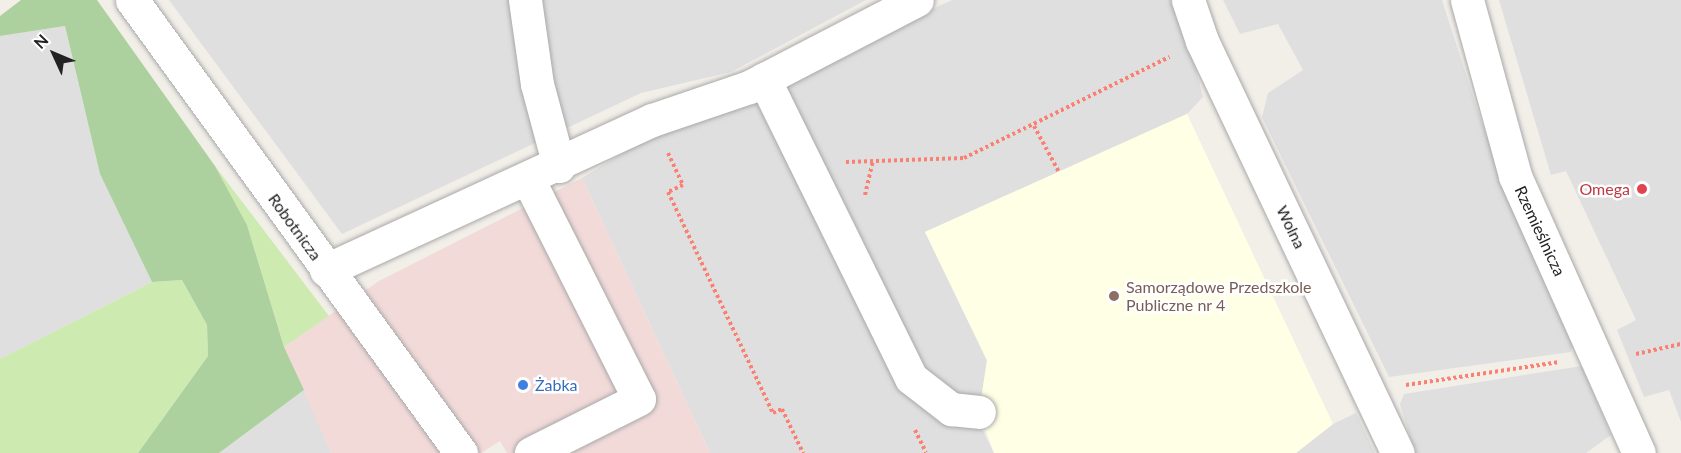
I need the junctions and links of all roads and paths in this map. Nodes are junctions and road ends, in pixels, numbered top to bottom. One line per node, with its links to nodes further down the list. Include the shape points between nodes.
1 (132, 0): 14 (street, Robotnicza)
2 (525, 0): 11 (street, via 537,84)
3 (916, 0): 7 (street)
4 (1188, 0): 6 (street, Wolna)
5 (1467, 0): 24 (street, Rzemieślnicza, via 1515,176)
6 (1202, 41): 8 (path); 18 (street, Wolna)
7 (764, 79): 10 (street); 11 (street, via 652,120)
8 (1034, 126): 10 (path, via 964,158); 12 (path)
9 (664, 145): 22 (path, via 682,185 668,192 773,412 782,409)
10 (803, 163): 19 (street, via 911,378 951,409)
11 (559, 166): 13 (street)
12 (1059, 172)
13 (528, 179): 14 (street); 21 (street, via 639,399)
14 (326, 270): 20 (street, Robotnicza)
15 (1681, 344): 16 (path)
16 (1624, 357)
17 (1570, 360): 18 (path)
18 (1370, 390): 23 (street, Wolna)
19 (979, 412)
20 (461, 453)
21 (531, 453)
22 (803, 453)
23 (1398, 453)
24 (1639, 453)

